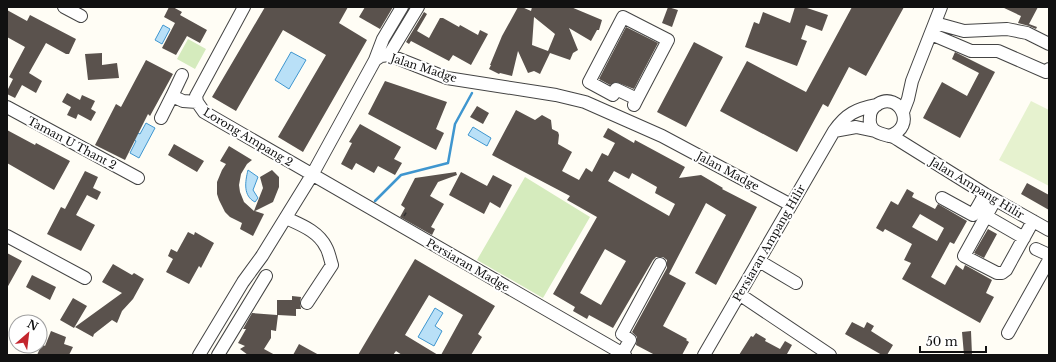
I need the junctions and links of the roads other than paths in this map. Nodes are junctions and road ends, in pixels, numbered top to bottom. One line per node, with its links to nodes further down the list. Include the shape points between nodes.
1 (64, 7): 6 (street)
2 (244, 7): 16 (street, Lorong Ampang 2, via 198,91)
3 (402, 7): 10 (street, via 383,39)
4 (418, 7): 9 (street)
5 (941, 7): 7 (street)
6 (81, 16)
7 (933, 28): 8 (street, via 964,31 1007,30 1027,33); 11 (street, via 971,51 998,52 1046,72); 13 (street)
8 (1049, 44)
9 (389, 55): 10 (street, Jalan Madge); 21 (street, Jalan Madge, via 447,78 556,95 585,102)
10 (375, 60): 28 (street, Jalan Madge)
11 (1049, 69)
12 (182, 75): 15 (street)
13 (912, 81): 18 (street, via 906,90); 22 (street)
14 (613, 95): 17 (street); 17 (street, via 589,82 624,17 668,40); 21 (street)
15 (172, 96): 16 (street, via 183,101); 23 (street)
16 (196, 102): 28 (street, Lorong Ampang 2, via 204,112)
17 (635, 102): 24 (street)
18 (891, 102): 19 (street, via 886,101); 22 (street)
19 (877, 105): 25 (street, Persiaran Ampang Hilir, via 851,113); 26 (street, via 870,117)
20 (7, 107): 29 (street, Taman U Thant 2)
21 (605, 111): 24 (street, Jalan Madge)
22 (903, 112): 27 (street, via 904,122)
23 (161, 118)
24 (626, 120): 32 (street, Jalan Madge, via 668,139)
25 (834, 131): 26 (street, via 856,127); 32 (street, Persiaran Ampang Hilir)
26 (875, 131): 27 (street, via 884,136)
27 (894, 133): 30 (street, Jalan Ampang Hilir, via 906,146)
28 (312, 174): 34 (street, Jalan Madge); 50 (street, Persiaran Madge)
29 (138, 178)
30 (990, 197): 31 (street, via 973,215); 33 (street); 35 (street, Jalan Ampang Hilir)
31 (942, 198)
32 (791, 205): 42 (street, Persiaran Ampang Hilir)
33 (986, 216): 38 (street); 38 (street, via 964,256 997,273 1002,273)
34 (286, 218): 48 (street, via 317,234 327,247 332,265); 51 (street, Jalan Madge)
35 (1033, 222): 36 (street, Jalan Ampang Hilir); 38 (street)
36 (1049, 230)
37 (7, 236): 45 (street)
38 (1024, 238)
39 (1036, 249): 40 (street)
40 (1049, 255)
41 (1049, 260): 49 (street)
42 (759, 261): 46 (street); 47 (street, Persiaran Ampang Hilir)
43 (660, 264): 50 (street, via 622,334 630,340)
44 (266, 276): 52 (street)
45 (85, 278)
46 (796, 282)
47 (739, 294): 53 (street, Persiaran Ampang Hilir); 54 (street)
48 (307, 303)
49 (1008, 333)
50 (623, 354)
51 (198, 355)
52 (218, 355)
53 (704, 355)
54 (830, 355)

